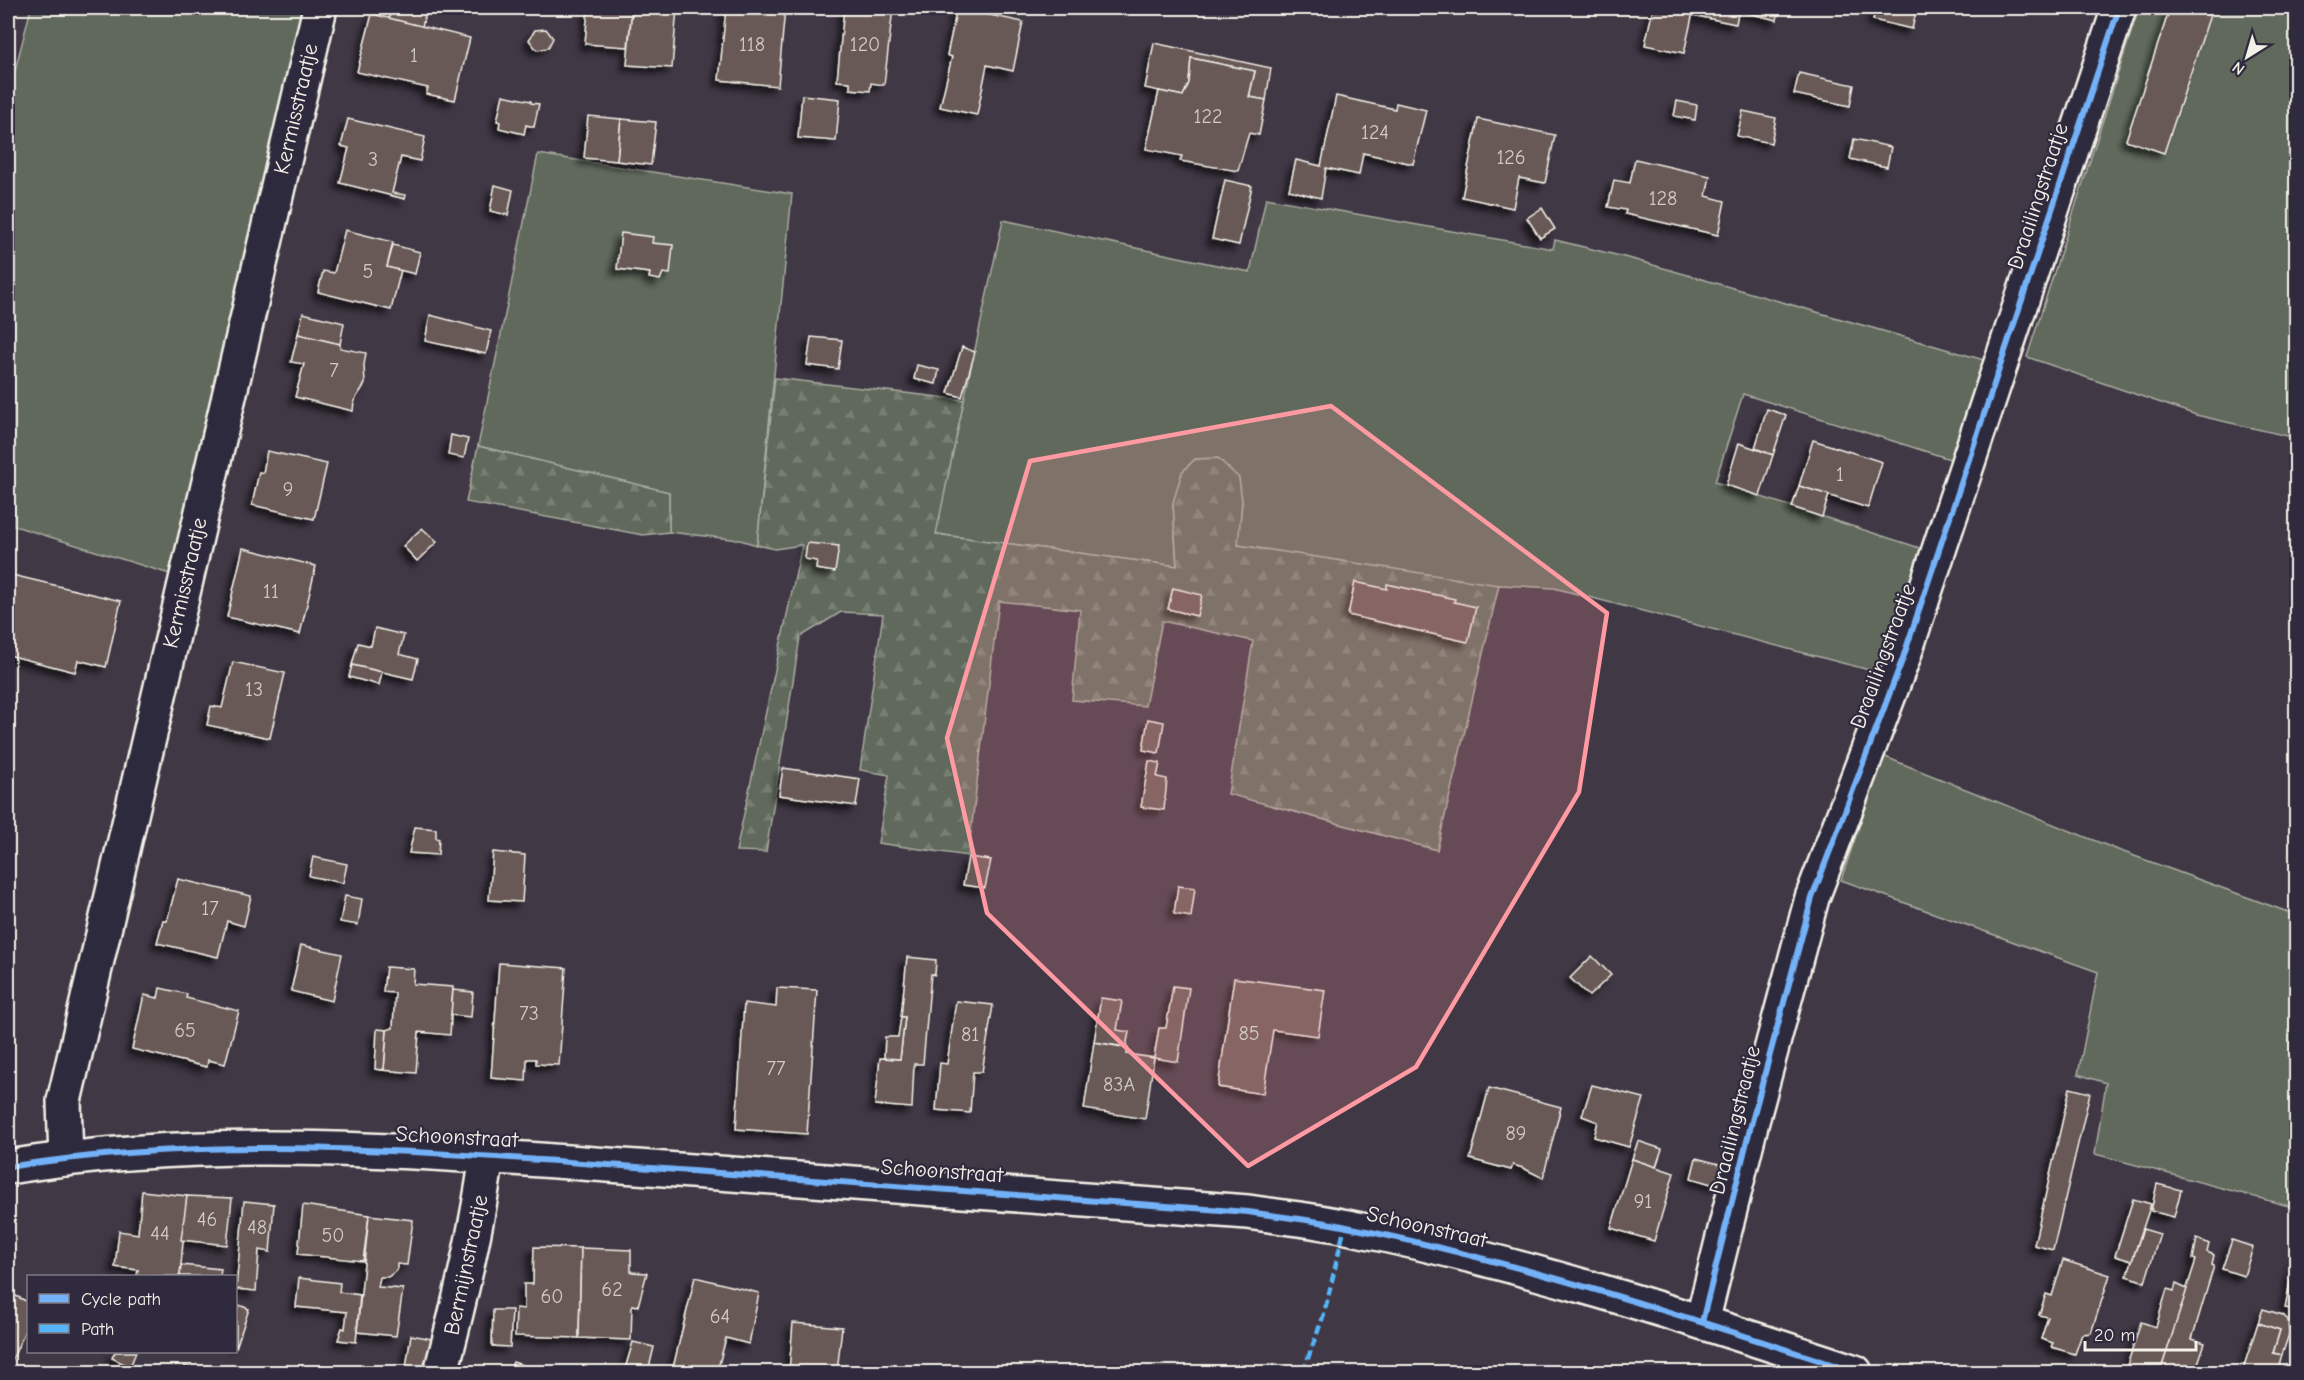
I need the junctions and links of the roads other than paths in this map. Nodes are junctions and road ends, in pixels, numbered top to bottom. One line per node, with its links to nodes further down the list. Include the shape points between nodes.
1 (320, 8): 4 (street, Kermisstraatje, via 64,1101)
2 (2120, 8): 6 (street, Draailingstraatje, via 1903,658 1812,897)
3 (487, 1156): 4 (street, Schoonstraat, via 278,1147 134,1151); 6 (street, Schoonstraat, via 1248,1212 1345,1226 1467,1254); 7 (street, Bermijnstraatje, via 461,1298)
4 (66, 1159): 5 (street, Schoonstraat)
5 (8, 1167)
6 (1702, 1322): 8 (street, Schoonstraat)
7 (441, 1372)
8 (1855, 1372)

